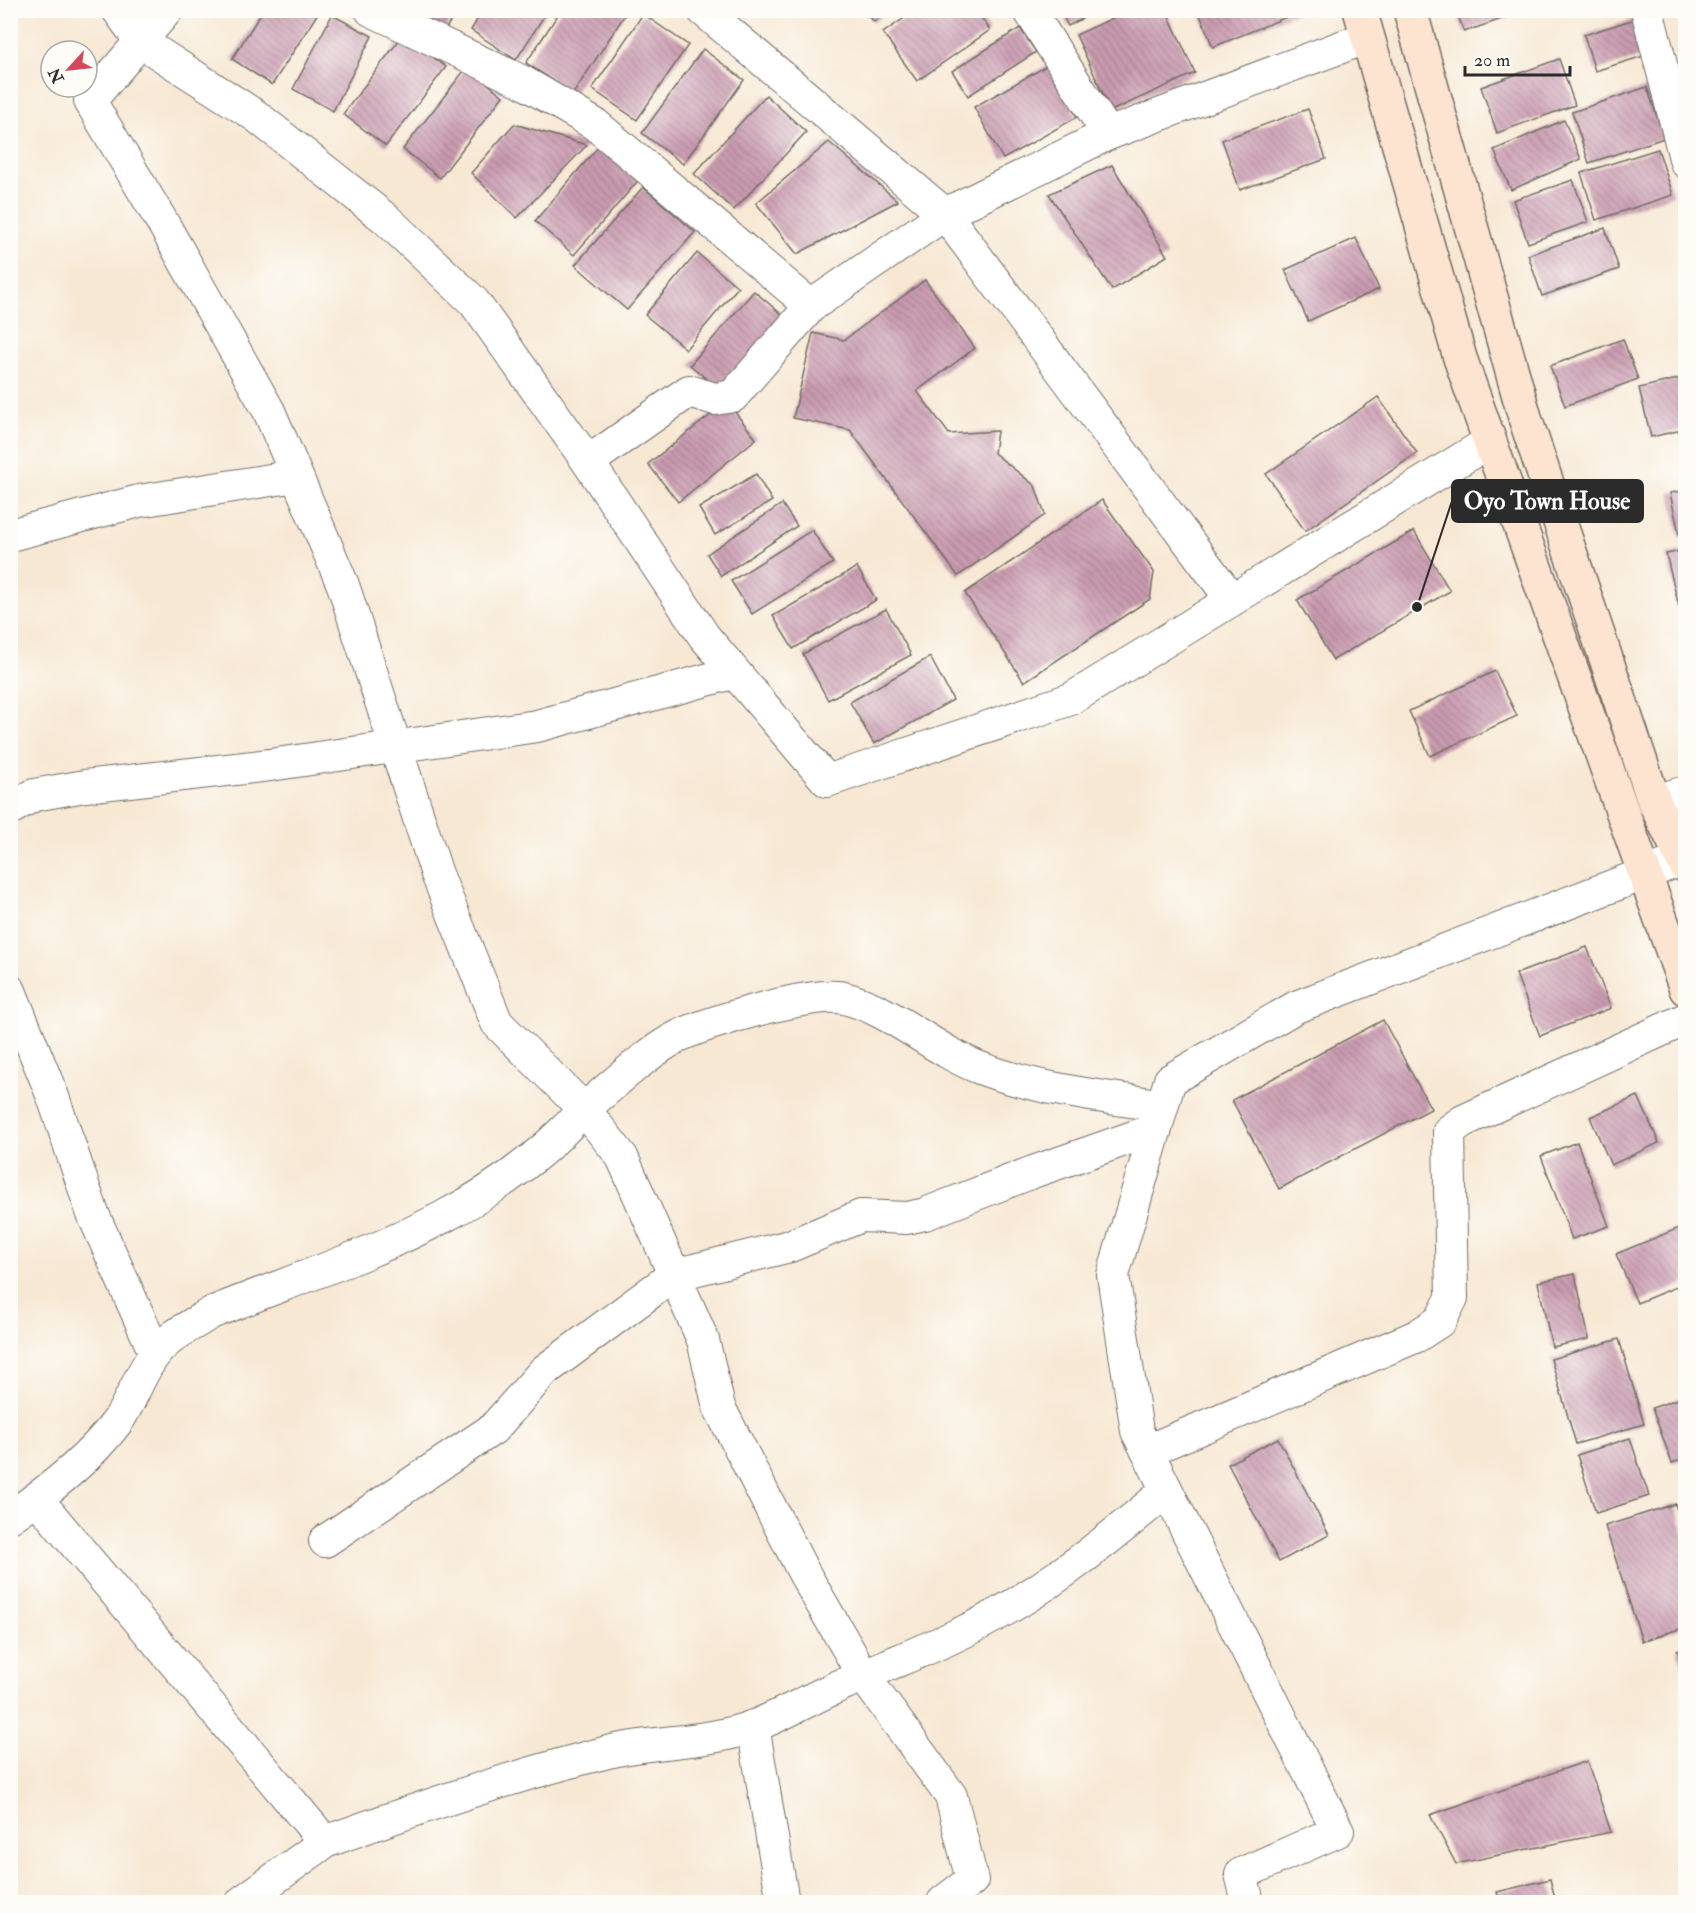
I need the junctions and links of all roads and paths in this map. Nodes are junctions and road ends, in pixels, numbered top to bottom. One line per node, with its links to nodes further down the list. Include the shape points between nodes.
1 (118, 10): 9 (street)
2 (167, 10): 9 (street)
3 (371, 10): 13 (street, via 523,82 596,126)
4 (703, 10): 12 (street)
5 (1029, 10): 10 (street)
6 (1410, 10): 22 (street, via 1526,421)
7 (1647, 10): 11 (street)
8 (1364, 24): 10 (street); 14 (street, via 1460,358)
9 (141, 42): 15 (street, via 256,116 386,219 474,302); 16 (street, via 90,101 269,411)
10 (1108, 134): 12 (street)
11 (1686, 162)
12 (954, 210): 13 (street); 18 (street)
13 (811, 306): 15 (street, via 733,396 715,399 688,391)
14 (1489, 442): 18 (street); 25 (street)
15 (588, 462): 19 (street)
16 (296, 476): 17 (street, via 139,501); 20 (street, via 344,585)
17 (10, 535)
18 (1241, 595): 19 (street, via 1071,699 827,781)
19 (732, 673): 20 (street, via 537,726)
20 (394, 746): 23 (street, via 86,786 34,795); 29 (street, via 437,874 497,1023)
21 (1686, 792): 22 (street)
22 (1654, 801): 24 (street)
23 (10, 809)
24 (1684, 863): 25 (street)
25 (1643, 874): 26 (street); 30 (street, via 1296,1007 1170,1080)
26 (1686, 989)
27 (10, 991): 32 (street, via 53,1097 93,1214)
28 (1686, 1019): 33 (street, via 1463,1121 1449,1131 1452,1298 1440,1321 1417,1336)
29 (584, 1109): 30 (street, via 681,1035 784,1002 842,997 867,1006 939,1049 981,1068); 31 (street, via 622,1157); 32 (street, via 556,1140 494,1190 416,1232 211,1314)
30 (1159, 1118): 31 (street, via 925,1214 907,1218 861,1216 790,1246); 33 (street, via 1113,1275 1137,1431)
31 (674, 1275): 37 (street, via 544,1371 493,1429); 38 (street, via 703,1340 719,1407 798,1563)
32 (155, 1353): 35 (street, via 117,1422)
33 (1147, 1451): 34 (street)
34 (1166, 1491): 38 (street, via 1120,1530 1036,1590 958,1635); 44 (street, via 1338,1831 1241,1874)
35 (37, 1499): 36 (street); 40 (street)
36 (10, 1517)
37 (326, 1541)
38 (863, 1675): 39 (street); 43 (street, via 951,1796 972,1880)
39 (753, 1726): 40 (street, via 698,1741 640,1745 609,1752 443,1799); 42 (street)
40 (325, 1842): 41 (street)
41 (242, 1902)
42 (783, 1902)
43 (943, 1902)
44 (1248, 1902)

